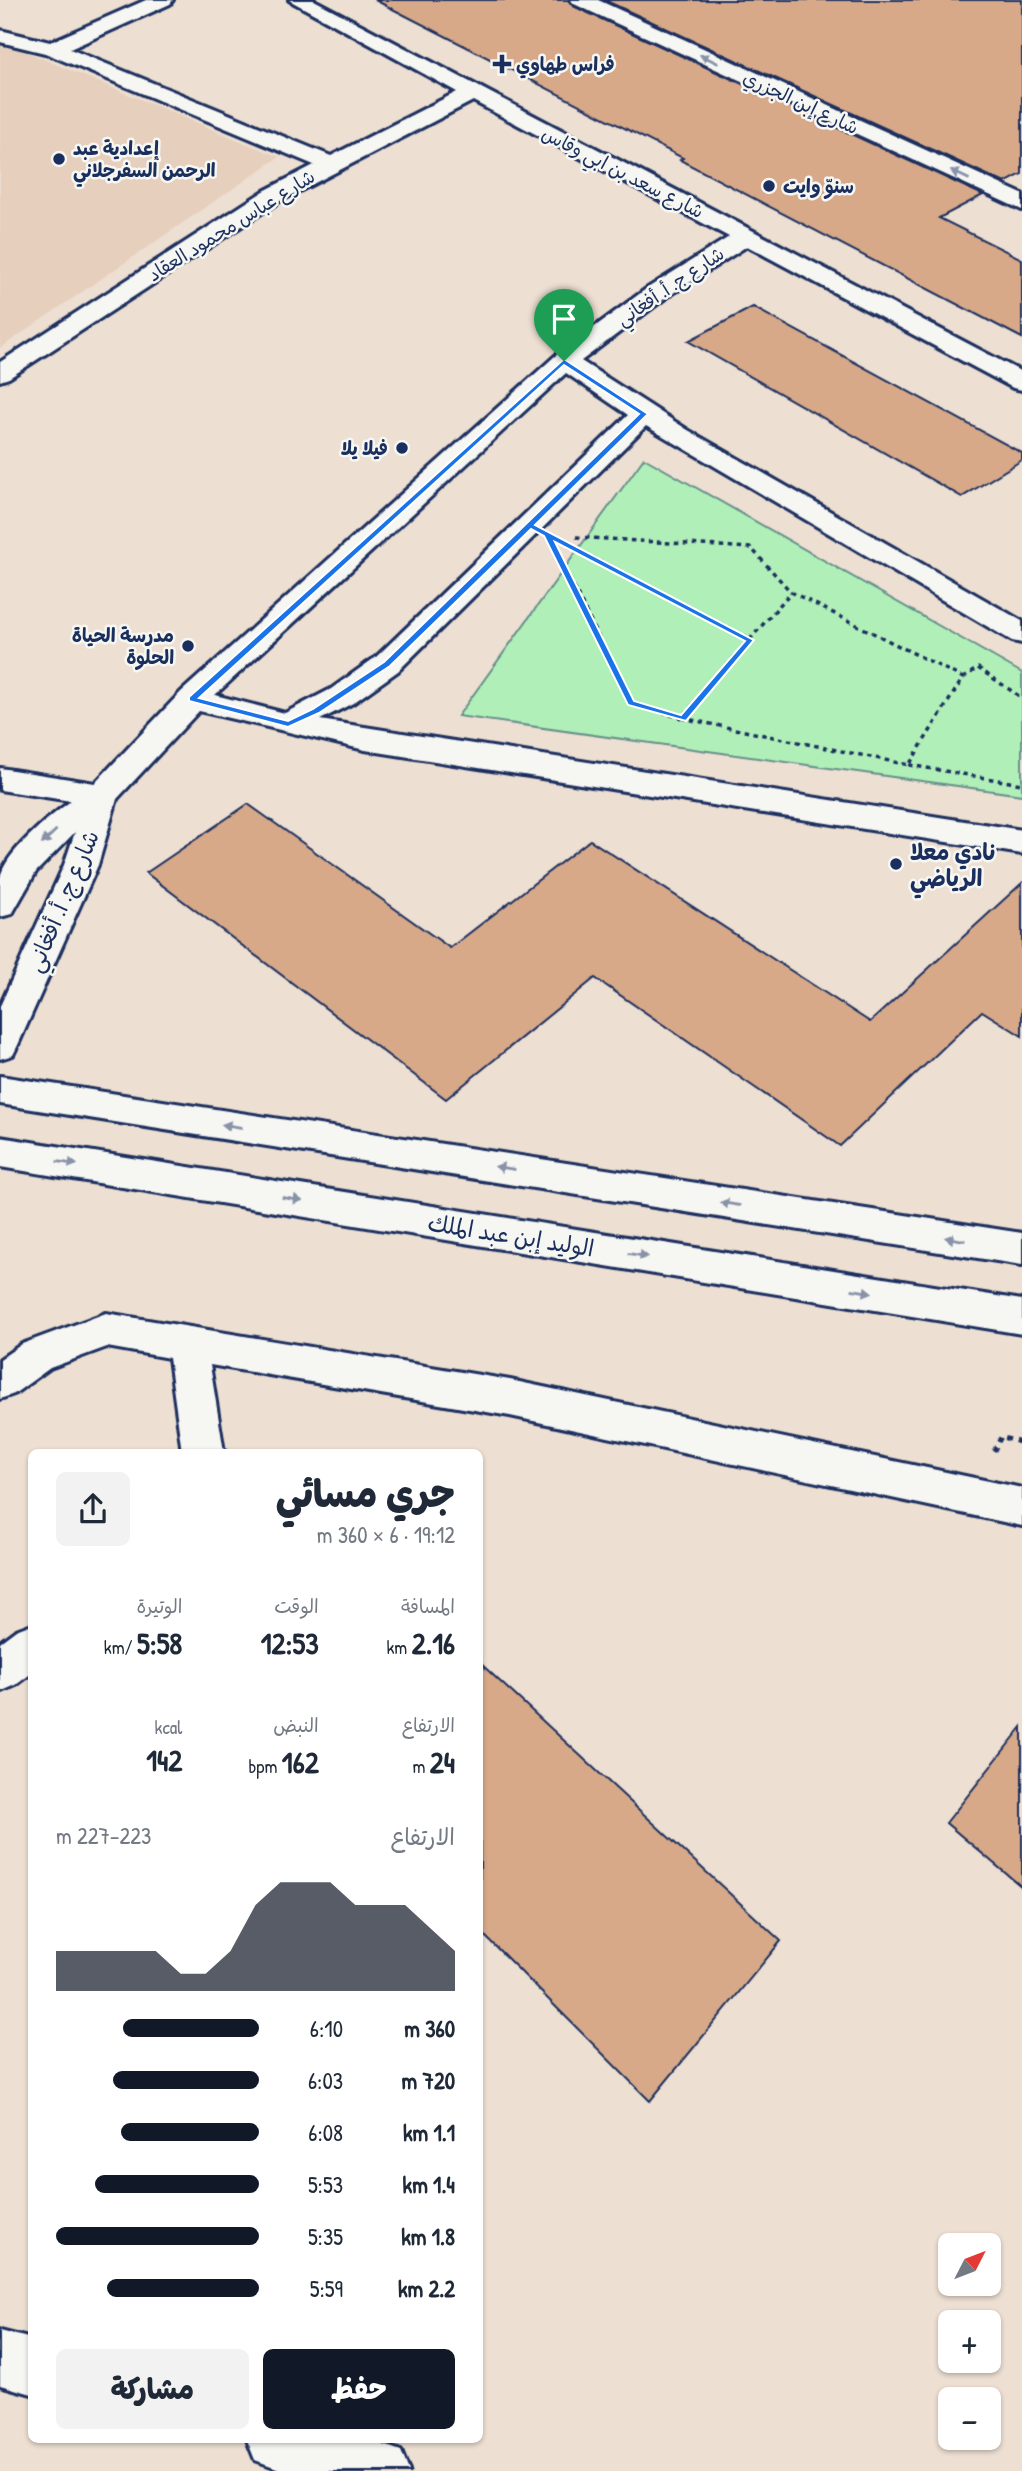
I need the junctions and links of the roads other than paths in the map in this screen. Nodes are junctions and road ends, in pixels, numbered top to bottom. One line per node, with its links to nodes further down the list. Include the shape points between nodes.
1 (163, 0): 5 (main road)
2 (299, 0): 6 (main road, شارع سعد بن ابي وقاس)
3 (581, 0): 8 (main road, شارع إبن الجزري, one-way to 3)
4 (0, 36): 5 (main road)
5 (52, 49): 7 (main road)
6 (471, 93): 7 (main road, شارع عباس محمود العقاد); 9 (main road, شارع سعد بن ابي وقاس)
7 (330, 164): 11 (main road, شارع عباس محمود العقاد, via 272,196)
8 (1022, 203)
9 (746, 236): 10 (main road, شارع ج. أ. أفغاني); 12 (main road, شارع سعد بن ابي وقاس)
10 (564, 361): 13 (main road); 15 (main road, شارع ج. أ. أفغاني)
11 (0, 373)
12 (1022, 381)
13 (644, 414): 14 (main road); 16 (main road, via 539,530 387,664 342,696)
14 (1022, 634)
15 (192, 699): 16 (main road); 18 (main road, شارع ج. أ. أفغاني)
16 (288, 724): 19 (main road)
17 (0, 779): 18 (main road)
18 (102, 795): 20 (main road, شارع ج. أ. أفغاني, one-way to 20, via 43,842); 21 (main road, شارع ج. أ. أفغاني, via 82,865)
19 (1022, 842)
20 (0, 905)
21 (0, 1045)
22 (0, 1090): 24 (main road, one-way to 22)
23 (0, 1153): 25 (main road, الوليد إبن عبد الملك, one-way to 25)
24 (1022, 1249)
25 (1022, 1317)
26 (186, 1343): 27 (main road, via 106,1330 36,1356); 28 (main road); 29 (main road, via 510,1398)
27 (0, 1381)
28 (203, 1449)
29 (1022, 1507)
30 (28, 1648): 31 (main road)
31 (0, 1670)
32 (0, 2358): 33 (main road)
33 (28, 2366)
34 (285, 2443): 35 (main road)
35 (382, 2471)

